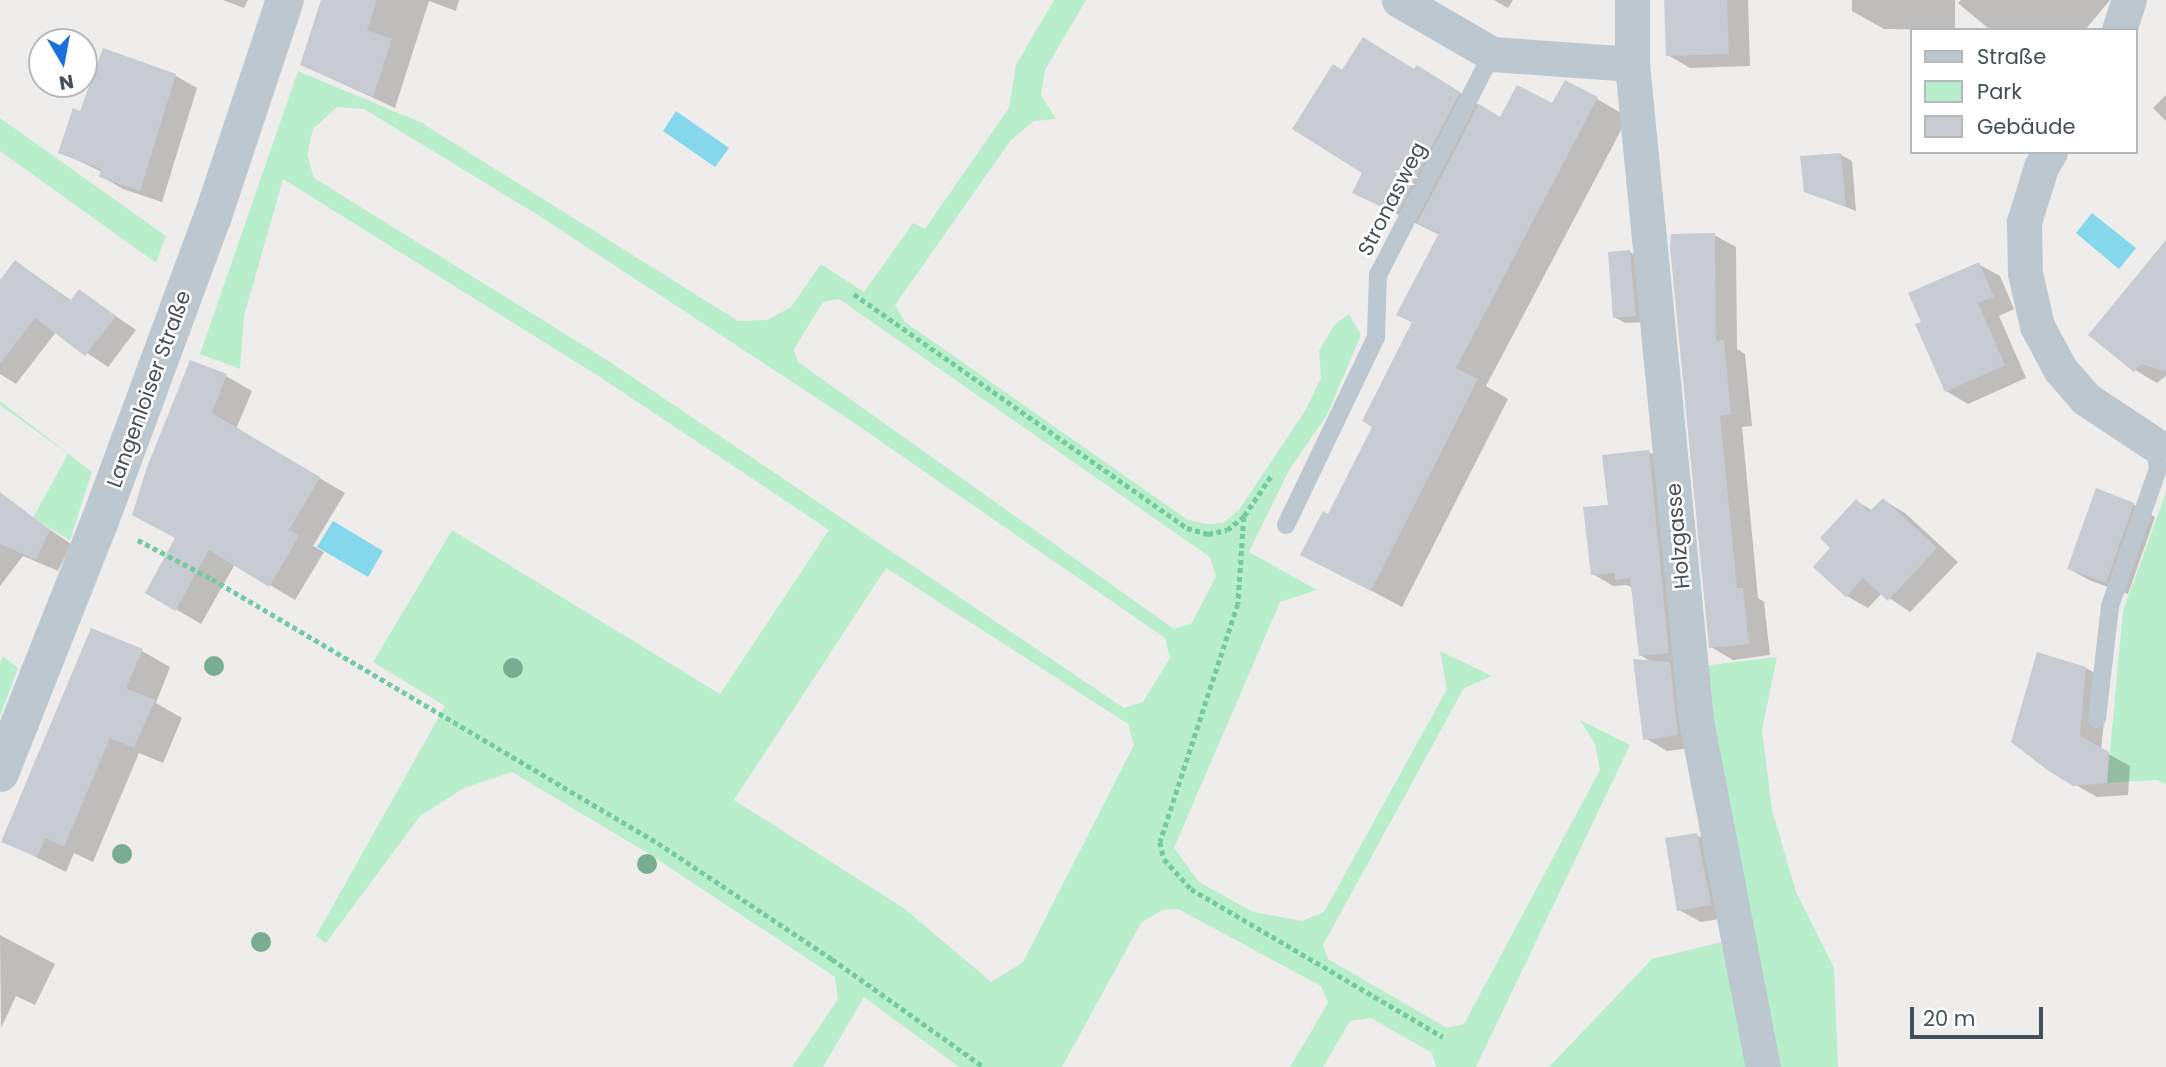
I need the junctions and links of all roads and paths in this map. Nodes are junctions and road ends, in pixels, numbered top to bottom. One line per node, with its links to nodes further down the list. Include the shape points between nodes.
1 (285, 0): 13 (street, Langenloiser Straße, via 212,219)
2 (1399, 0): 6 (street)
3 (1632, 0): 7 (street, Holzgasse)
4 (2129, 0): 5 (street)
5 (2120, 28)
6 (1492, 54): 7 (street); 14 (lane, Stronasweg, via 1378,275 1376,337)
7 (1632, 64): 19 (street, Holzgasse, via 1696,720)
8 (2049, 154): 10 (street, via 2024,222 2025,273 2037,326 2060,369 2086,399)
9 (854, 294): 12 (path, via 1187,528 1208,534 1227,530)
10 (2154, 444): 15 (lane, via 2158,469 2110,606)
11 (1275, 471): 12 (path)
12 (1244, 516): 17 (path, via 1238,604 1160,842 1164,859 1191,889)
13 (100, 521): 16 (street, Langenloiser Straße); 18 (path, via 212,579 658,844)
14 (1286, 524)
15 (2097, 719)
16 (0, 773)
17 (1443, 1037)
18 (984, 1067)
19 (1763, 1067)

